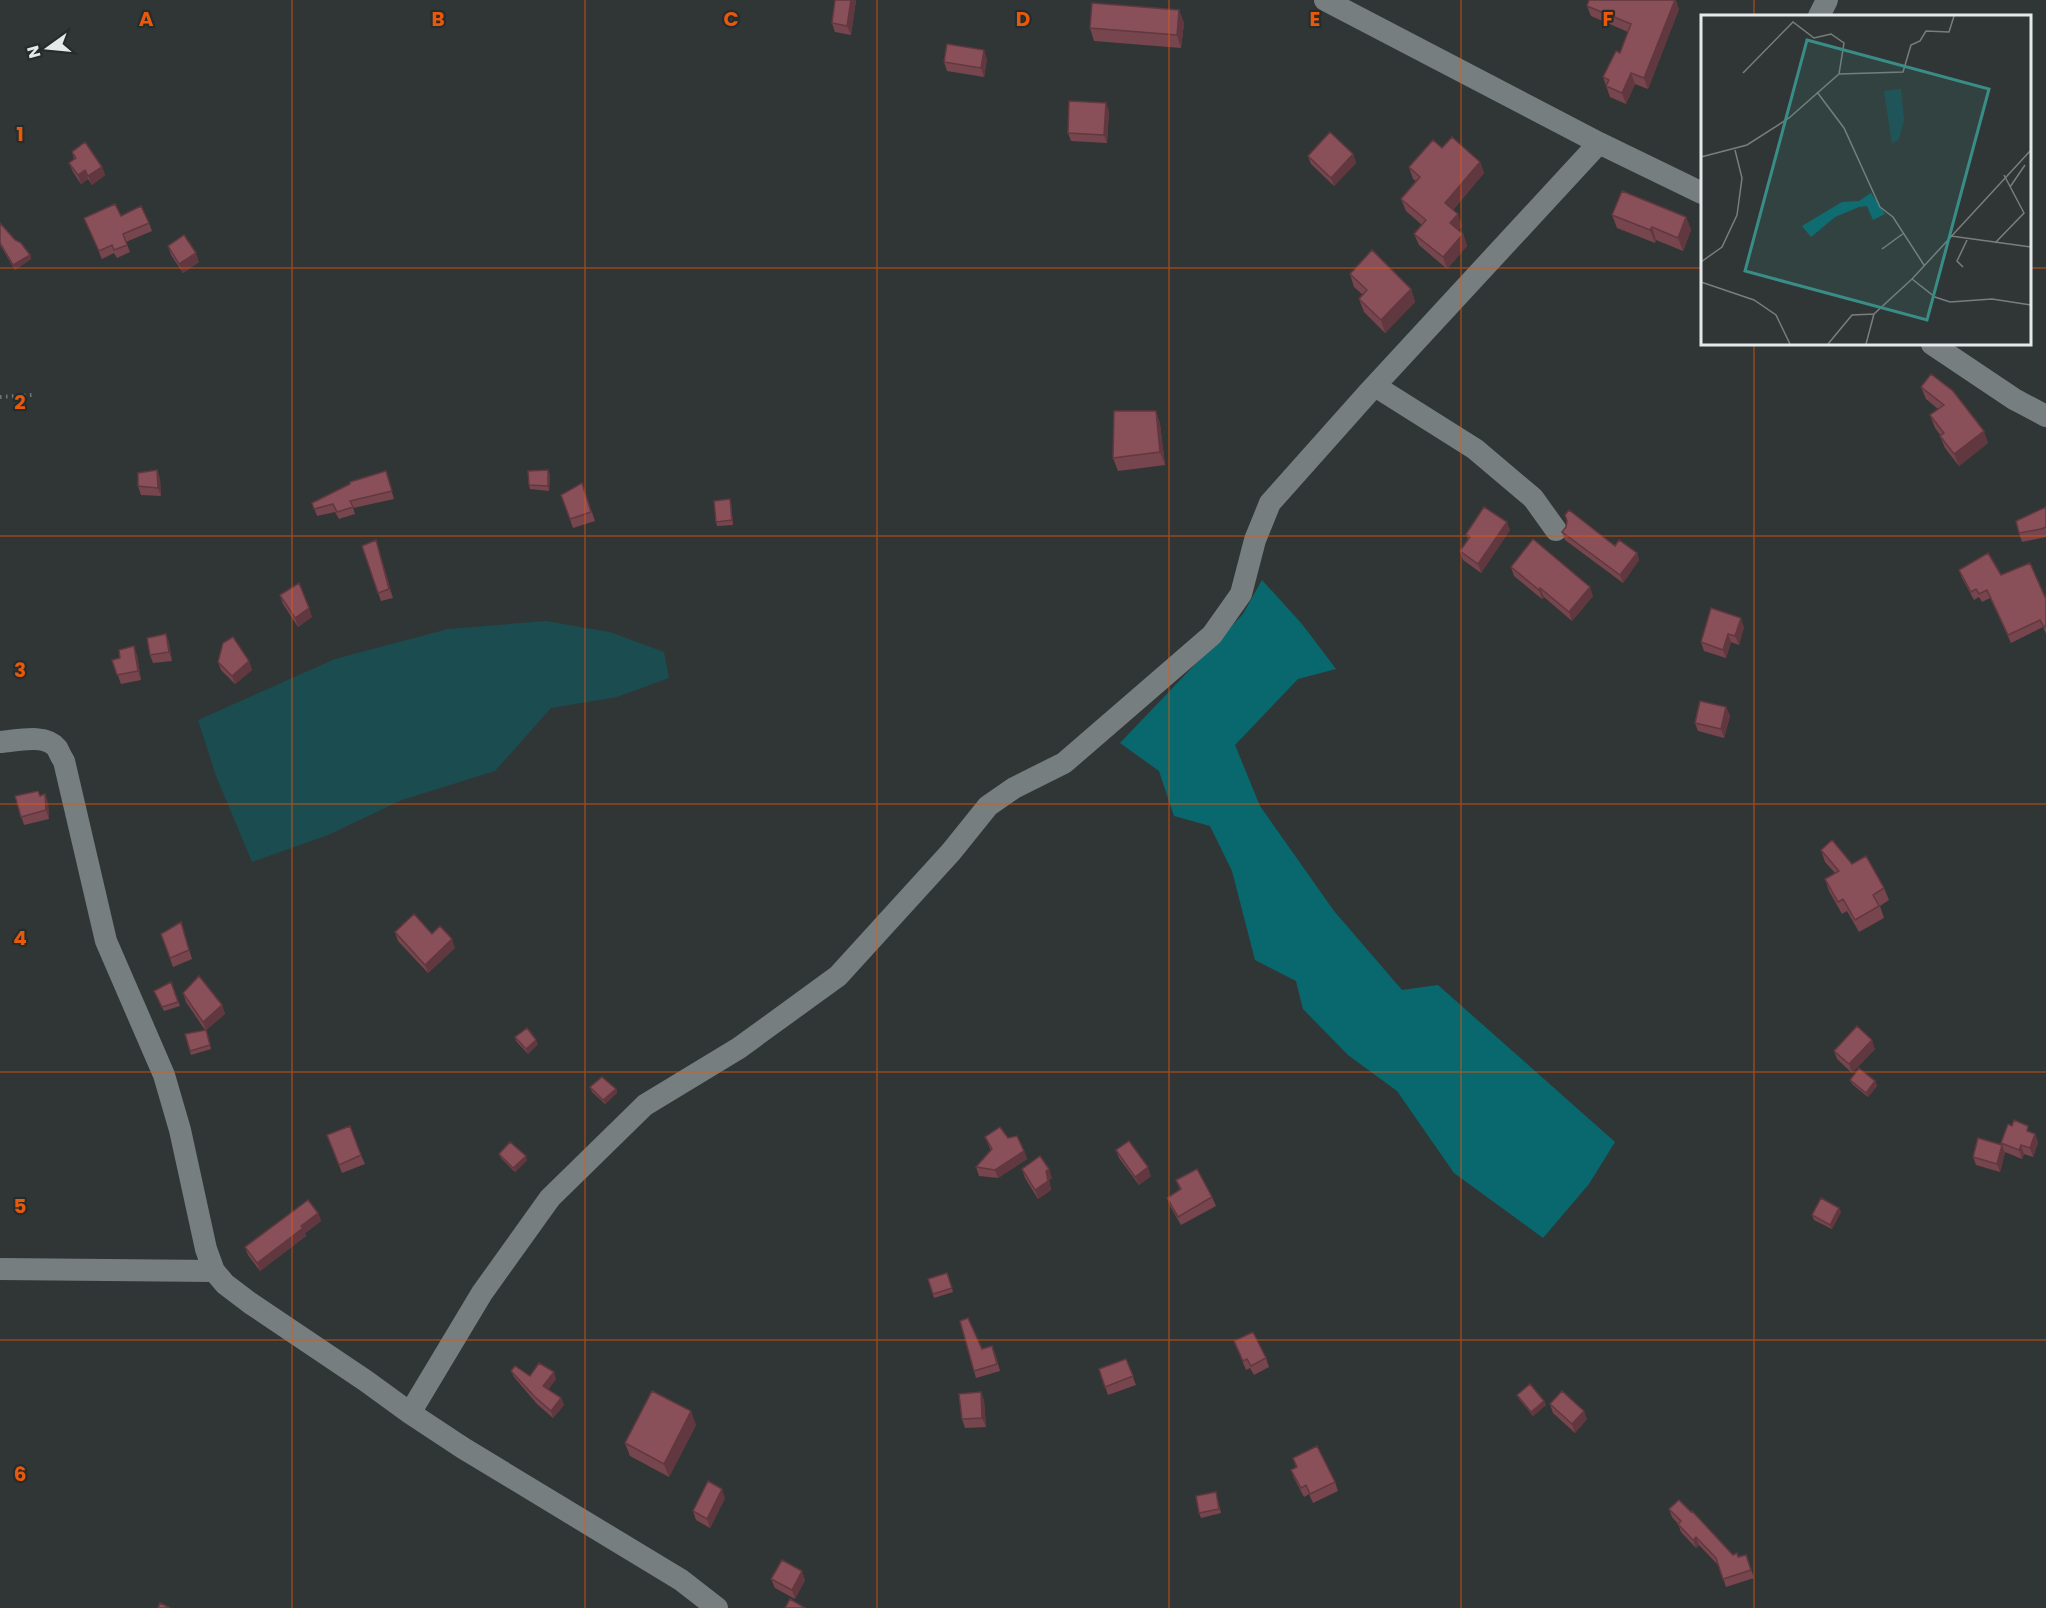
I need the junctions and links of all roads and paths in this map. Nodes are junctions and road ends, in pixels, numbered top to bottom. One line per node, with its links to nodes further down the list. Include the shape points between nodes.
1 (1325, 0): 4 (street)
2 (1827, 0): 3 (street)
3 (1820, 15)
4 (1599, 143): 5 (street); 7 (street)
5 (1701, 193)
6 (1933, 345): 10 (street)
7 (1375, 386): 11 (street, via 1475,450 1533,498); 15 (street, via 1270,503 1255,540 1241,594 1212,635 1064,763 1014,788 988,807 838,976 739,1048 645,1106 550,1198 482,1293)
8 (32, 395): 9 (path)
9 (0, 397)
10 (2046, 416)
11 (1556, 530)
12 (0, 742): 14 (street, via 47,741 64,761 106,941 164,1075)
13 (0, 1269): 14 (street)
14 (213, 1271): 15 (street, via 250,1303)
15 (410, 1413): 16 (street, via 681,1580)
16 (717, 1608)

